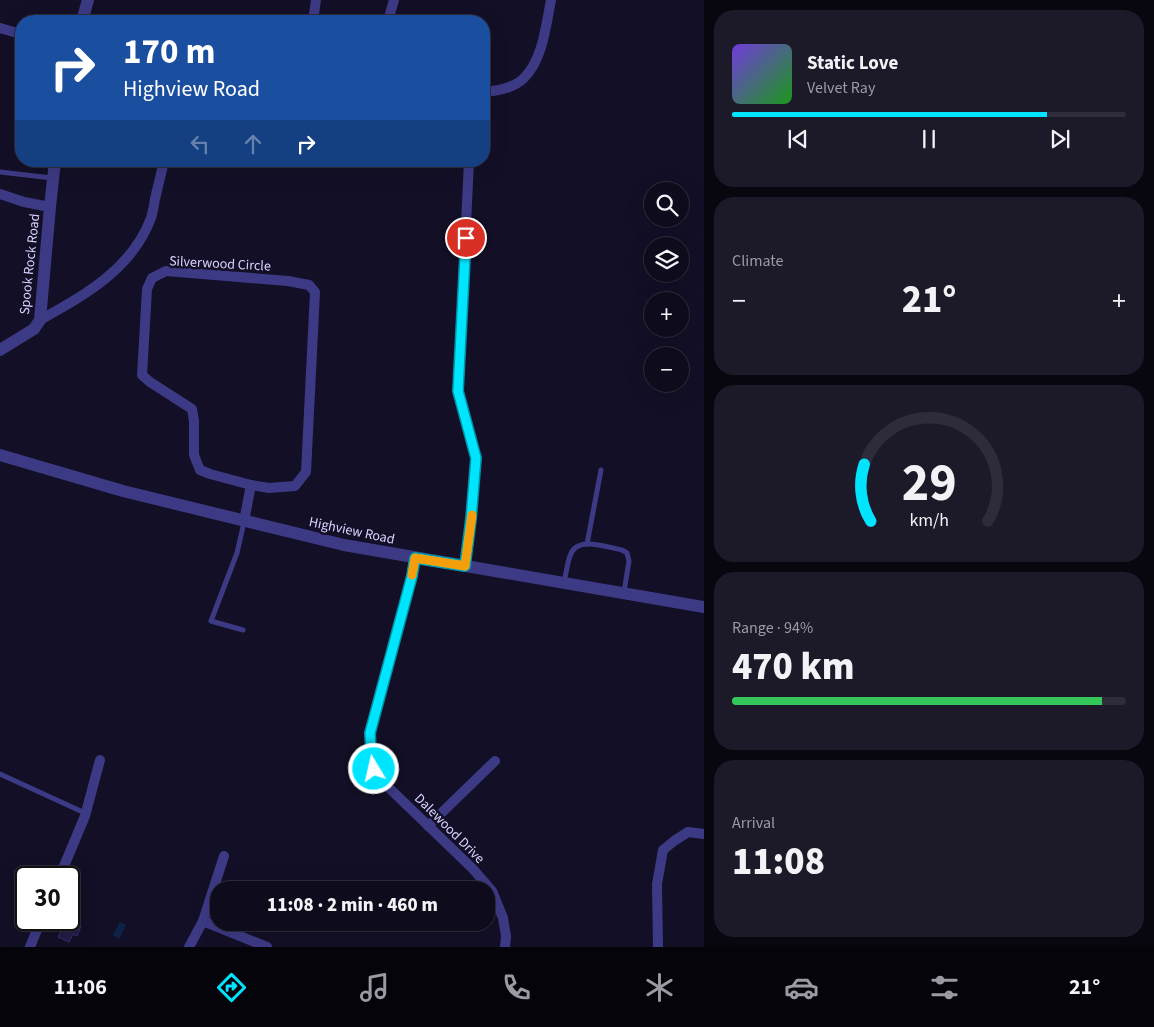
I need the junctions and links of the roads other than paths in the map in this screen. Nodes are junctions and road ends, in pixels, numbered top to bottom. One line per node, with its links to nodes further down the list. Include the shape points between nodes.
1 (88, 0): 5 (street)
2 (316, 0): 6 (street)
3 (394, 0): 7 (street)
4 (551, 0): 10 (street, via 542,44 533,65 513,85)
5 (84, 15)
6 (314, 15)
7 (390, 15)
8 (0, 28): 9 (street)
9 (15, 32)
10 (490, 92)
11 (54, 167): 15 (street, Spook Rock Road)
12 (163, 167): 18 (street, via 151,217 138,245 116,270 81,298)
13 (469, 167): 26 (street, via 458,391 476,458)
14 (0, 172): 15 (lane)
15 (53, 178): 17 (street, Spook Rock Road)
16 (0, 194): 17 (street)
17 (50, 207): 18 (street, Spook Rock Road)
18 (40, 320): 19 (street, Spook Rock Road, via 34,329)
19 (0, 350)
20 (0, 455): 23 (street, Highview Road, via 123,491)
21 (600, 470): 24 (lane)
22 (251, 485): 22 (street, Silverwood Circle, via 269,488 295,486 306,472 315,292 309,285 288,280 166,271 152,278 147,289 142,375 192,409 194,455 200,470); 23 (street)
23 (244, 521): 25 (street, Highview Road); 30 (lane, via 237,553 212,621)
24 (587, 544): 27 (lane, via 574,548); 28 (lane, via 627,553 629,561)
25 (415, 558): 26 (street, Highview Road); 35 (street, Dalewood Drive, via 370,733 374,769)
26 (465, 566): 27 (street, Highview Road)
27 (564, 583): 28 (street, Highview Road)
28 (624, 594): 29 (street, Highview Road)
29 (704, 607)
30 (243, 630)
31 (100, 760): 34 (street)
32 (495, 761): 35 (street)
33 (0, 774): 34 (lane)
34 (86, 813): 38 (street)
35 (428, 826): 44 (street, Dalewood Drive, via 492,891 503,918)
36 (704, 834): 45 (street, via 688,832 663,850 657,884)
37 (224, 856): 39 (street)
38 (64, 866)
39 (202, 921): 42 (street); 43 (street)
40 (37, 931): 41 (street)
41 (30, 947)
42 (189, 947)
43 (268, 947)
44 (505, 947)
45 (658, 947)

